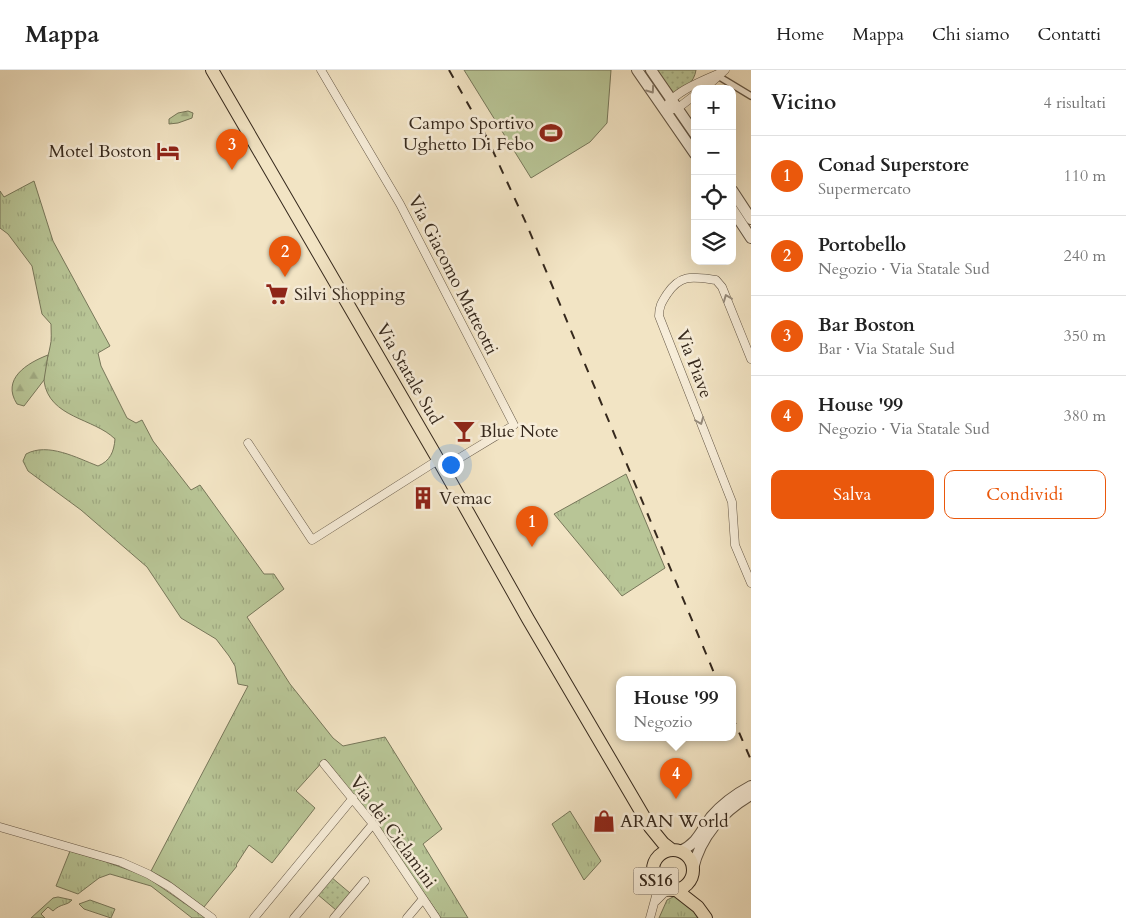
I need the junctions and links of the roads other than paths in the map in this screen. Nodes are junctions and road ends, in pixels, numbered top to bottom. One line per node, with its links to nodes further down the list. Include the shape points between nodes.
1 (212, 70): 21 (main road, Via Statale Sud / SS16)
2 (321, 70): 21 (street, Via Giacomo Matteotti, via 400,204 514,425)
3 (637, 70): 12 (street, one-way to 12)
4 (651, 70): 11 (street)
5 (706, 70): 6 (street); 7 (street)
6 (721, 73): 7 (street); 8 (street); 9 (street)
7 (701, 80): 11 (street)
8 (708, 85)
9 (751, 96)
10 (691, 97): 11 (street)
11 (675, 104): 12 (street); 13 (street)
12 (665, 110): 14 (street)
13 (692, 130)
14 (691, 149)
15 (736, 196): 17 (street)
16 (736, 215): 18 (street)
17 (751, 219)
18 (751, 238)
19 (751, 359): 22 (street, Via Piave, one-way to 22, via 722,286 716,280 681,279 659,307 659,316 732,502 735,545)
20 (248, 443): 21 (street, via 312,540)
21 (441, 464): 29 (main road, Via Statale Sud / SS16, via 518,603)
22 (751, 583)
23 (324, 764): 26 (street, Via dei Ciclamini)
24 (751, 786): 30 (street, via 723,804 692,845)
25 (751, 796): 32 (street, via 733,806 718,821 696,856)
26 (353, 798): 27 (street, Via dei Ciclamini); 40 (street)
27 (373, 824): 36 (street, Via dei Ciclamini); 41 (street)
28 (0, 827): 39 (street, via 121,862 170,886)
29 (650, 827): 30 (main road, SS16, via 663,843); 31 (main road, SS16, via 655,851)
30 (676, 850): 31 (main road, SS16, via 658,856); 32 (main road, SS16, via 689,858)
31 (653, 864): 33 (main road, SS16)
32 (692, 874): 35 (main road, SS16, via 684,886); 38 (main road, SS16, via 692,894)
33 (656, 880): 35 (main road, SS16, via 663,887); 37 (street)
34 (365, 881): 42 (street)
35 (674, 890): 37 (street, via 664,893); 38 (main road, SS16)
36 (423, 899): 43 (street); 44 (street, Via dei Ciclamini)
37 (655, 903): 45 (street)
38 (698, 907): 46 (main road, SS16)
39 (212, 918)
40 (254, 918)
41 (294, 918)
42 (334, 918)
43 (407, 918)
44 (436, 918)
45 (650, 918)
46 (706, 918)

